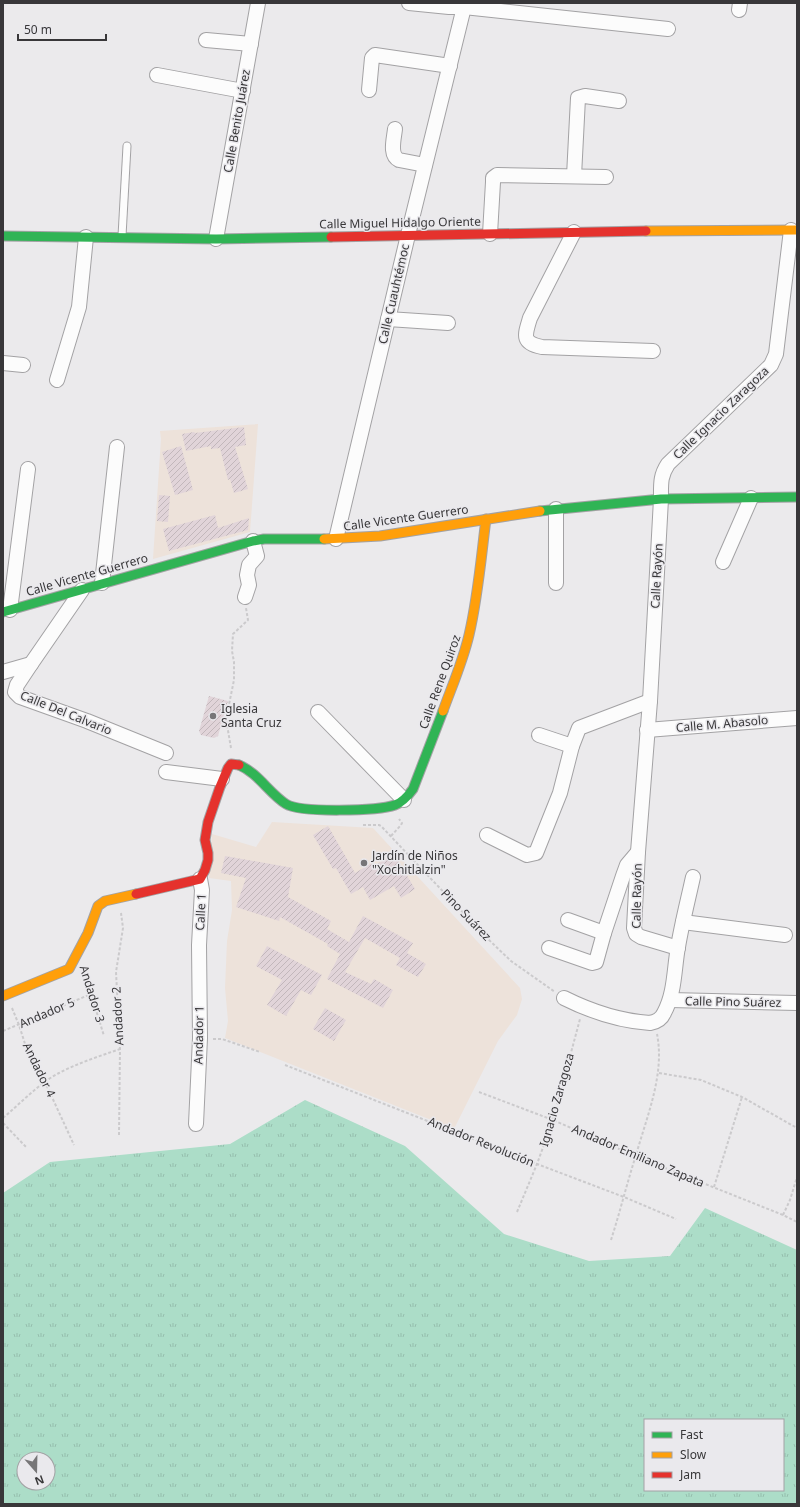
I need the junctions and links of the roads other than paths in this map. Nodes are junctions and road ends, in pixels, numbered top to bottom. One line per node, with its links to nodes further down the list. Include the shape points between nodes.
1 (258, 3): 6 (street, Calle Benito Juárez)
2 (409, 3): 3 (street)
3 (465, 5): 4 (street); 7 (street, Calle Cuauhtémoc)
4 (668, 29)
5 (206, 40): 6 (street)
6 (251, 44): 10 (street, Calle Benito Juárez)
7 (450, 66): 9 (street, via 375,55 372,58); 14 (street, Calle Cuauhtémoc)
8 (157, 75): 10 (street)
9 (369, 90)
10 (243, 91): 24 (street, Calle Benito Juárez)
11 (619, 101): 15 (street, via 585,96 578,98)
12 (395, 129): 14 (street, via 392,153 395,158)
13 (126, 146): 23 (lane)
14 (425, 165): 20 (street, Calle Cuauhtémoc)
15 (574, 176): 16 (street); 19 (street, via 494,176)
16 (606, 177)
17 (794, 230): 18 (street, Calle Miguel Hidalgo Oriente); 35 (street, Calle Ignacio Zaragoza, via 776,354 770,365 668,464 661,480)
18 (574, 232): 19 (street, Calle Miguel Hidalgo Oriente); 27 (street, via 530,318 525,336 528,342 542,347)
19 (490, 234): 20 (street, Calle Miguel Hidalgo Oriente)
20 (408, 235): 24 (street, Calle Miguel Hidalgo Oriente); 25 (street, Calle Cuauhtémoc)
21 (3, 236): 22 (street, Calle Miguel Hidalgo Oriente)
22 (86, 237): 23 (street, Calle Miguel Hidalgo Oriente); 30 (street, via 79,308)
23 (121, 238): 24 (street, Calle Miguel Hidalgo Oriente)
24 (216, 239)
25 (388, 319): 26 (street); 38 (street, Calle Cuauhtémoc)
26 (448, 323)
27 (653, 351)
28 (3, 363): 29 (street)
29 (23, 365)
30 (57, 380)
31 (117, 447): 41 (street)
32 (28, 469): 45 (street)
33 (797, 497): 34 (street, Calle Vicente Guerrero)
34 (751, 498): 35 (street, Calle Vicente Guerrero); 40 (street)
35 (661, 499): 36 (street, Calle Vicente Guerrero); 48 (street, Calle Rayón)
36 (556, 509): 37 (street, Calle Vicente Guerrero); 42 (street)
37 (486, 519): 38 (street, Calle Vicente Guerrero, via 380,536); 57 (street, Calle Rene Quiroz, via 469,638 413,789)
38 (336, 539): 39 (street, Calle Vicente Guerrero)
39 (253, 541): 41 (street, Calle Vicente Guerrero); 44 (street, via 257,556 249,565 249,585)
40 (723, 562)
41 (102, 583): 43 (street, Calle Vicente Guerrero)
42 (556, 584)
43 (82, 590): 45 (street, Calle Vicente Guerrero); 46 (street, Calle Del Calvario)
44 (245, 597)
45 (6, 611)
46 (30, 664): 47 (street); 54 (street, Calle Del Calvario, via 15,689 20,696)
47 (3, 672)
48 (650, 701): 51 (street, Calle Rayón); 53 (street, via 579,728)
49 (318, 712): 57 (street)
50 (797, 718): 51 (street, Calle M. Abasolo)
51 (647, 730): 59 (street, Calle Rayón)
52 (539, 735): 53 (street)
53 (572, 746): 58 (street, via 560,793 536,853 527,855)
54 (166, 753)
55 (166, 772): 56 (street)
56 (222, 780): 57 (street, via 227,768 238,763 281,801 293,808 315,810 384,807 393,806); 61 (street, via 205,839 208,860)
57 (404, 800)
58 (487, 835)
59 (638, 852): 64 (street, Calle Rayón, via 627,865); 68 (street, Calle Rayón, via 635,932 641,937)
60 (692, 877): 63 (street)
61 (200, 879): 66 (street, Calle 1, via 202,890); 69 (street, via 105,901 98,906 69,969)
62 (568, 920): 64 (street)
63 (683, 922): 65 (street); 68 (street)
64 (604, 933): 67 (street, Calle Rayón, via 597,961 594,963)
65 (785, 935)
66 (199, 945): 73 (street, Andador 1, via 200,1038)
67 (549, 948)
68 (678, 948): 71 (street)
69 (4, 995)
70 (564, 998): 71 (street, via 583,1008 621,1020 654,1023 664,1014)
71 (670, 1000): 72 (street, Calle Pino Suárez)
72 (797, 1003)
73 (196, 1124)

